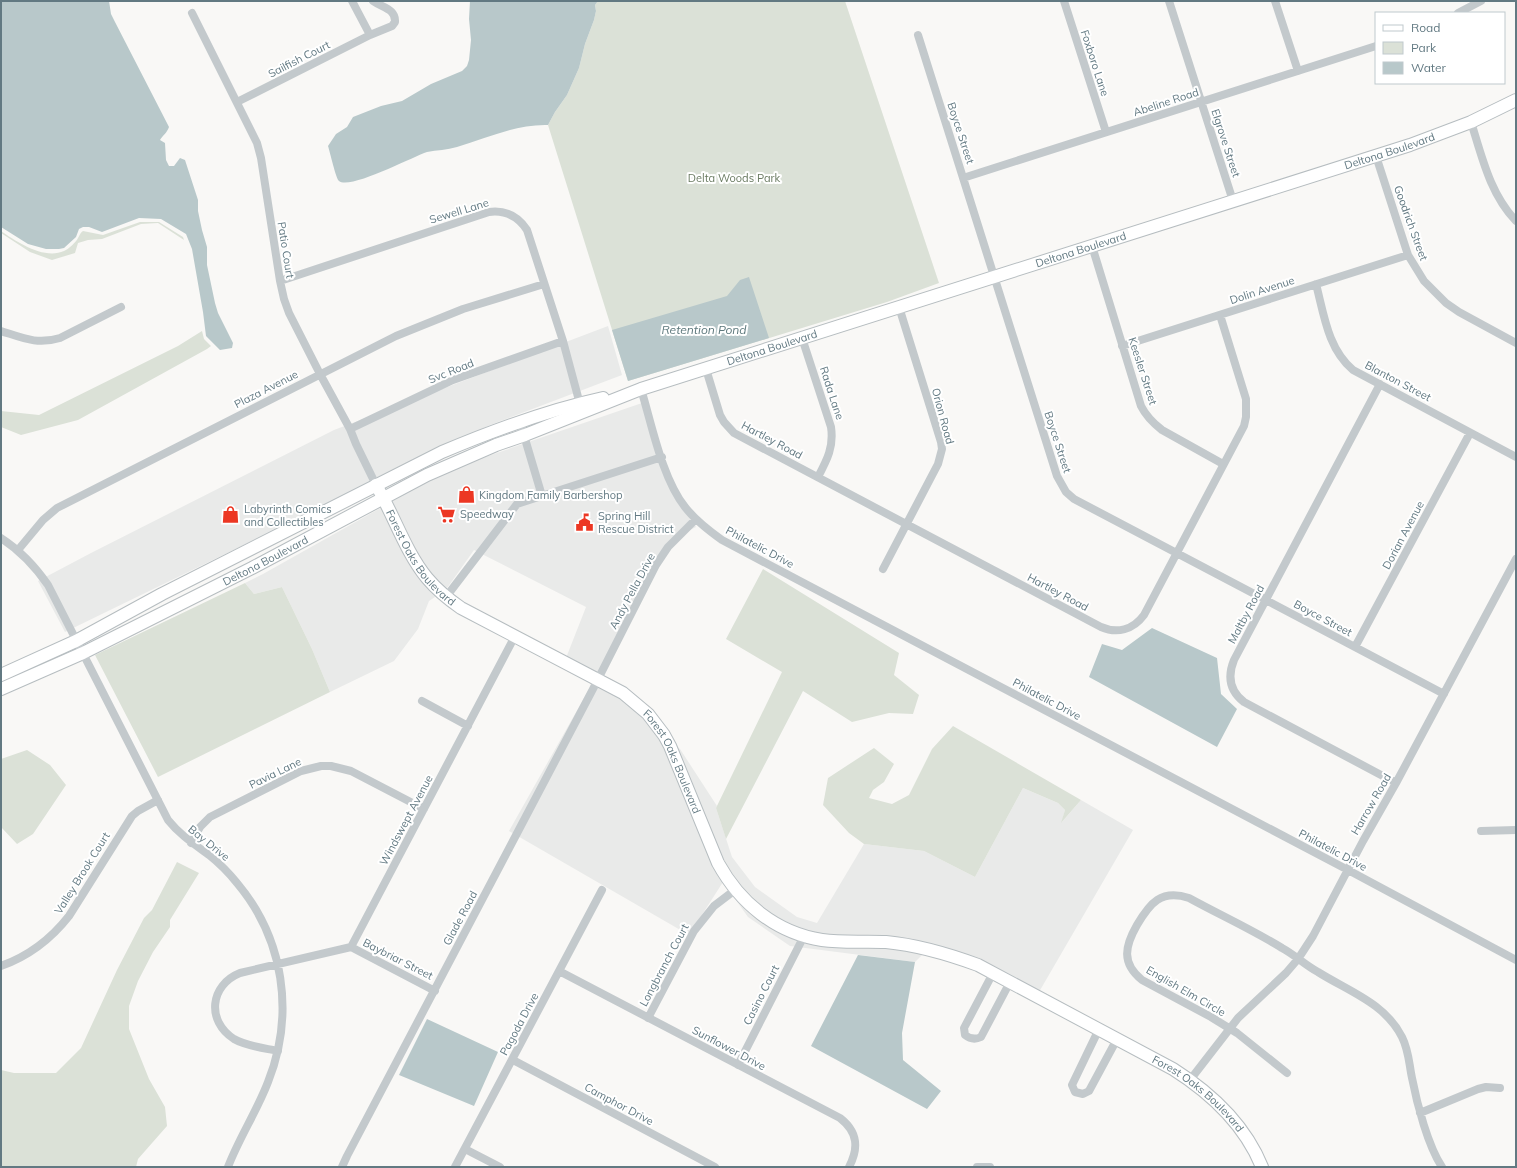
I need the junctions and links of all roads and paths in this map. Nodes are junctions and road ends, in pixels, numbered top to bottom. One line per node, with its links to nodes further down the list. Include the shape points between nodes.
1 (352, 1): 9 (street)
2 (373, 1): 9 (street, Sailfish Court, via 393,13 395,22 392,26)
3 (1064, 1): 17 (street, Foxboro Lane)
4 (1169, 1): 15 (street, Elgrove Street)
5 (1275, 1): 12 (street)
6 (1480, 1): 7 (street)
7 (1460, 12)
8 (192, 13): 14 (street, Patio Court)
9 (370, 35): 14 (street, Sailfish Court)
10 (918, 35): 19 (street, Boyce Street)
11 (1375, 46): 12 (street, Abeline Road)
12 (1298, 71): 15 (street, Abeline Road)
13 (1516, 100): 16 (main road, Deltona Boulevard)
14 (237, 102): 25 (street, Patio Court, via 254,136 261,158)
15 (1202, 102): 17 (street, Abeline Road); 20 (street, Elgrove Street)
16 (1471, 122): 18 (main road, Deltona Boulevard); 21 (street, via 1488,177 1503,205)
17 (1106, 132): 19 (street, Abeline Road)
18 (1376, 156): 20 (main road, Deltona Boulevard); 23 (street, Goodrich Street)
19 (963, 178): 24 (street, Boyce Street)
20 (1233, 201): 22 (main road, Deltona Boulevard)
21 (1516, 221)
22 (1092, 246): 24 (main road, Deltona Boulevard); 35 (street, Keesler Street)
23 (1408, 255): 27 (street, Dolin Avenue); 34 (street, Goodrich Street, via 1424,280 1446,303)
24 (995, 277): 29 (main road, Deltona Boulevard); 56 (street, Boyce Street, via 1061,484 1074,499)
25 (280, 281): 26 (street, Sewell Lane, via 496,211 511,215 523,225); 37 (street, Patio Court, via 289,313)
26 (544, 284): 33 (street, Sewell Lane); 37 (street, Plaza Avenue, via 431,321)
27 (1316, 284): 30 (street, Dolin Avenue); 38 (street, Blanton Street, via 1330,337 1339,356 1353,370)
28 (121, 307): 31 (street, via 50,341 32,341)
29 (899, 307): 32 (main road, Deltona Boulevard); 53 (street, Orion Road, via 942,449 938,464)
30 (1220, 315): 35 (street, Dolin Avenue); 47 (street, Hartley Road, via 1247,406 1244,426)
31 (1, 332)
32 (802, 338): 36 (main road, Deltona Boulevard); 48 (street, Rada Lane, via 833,437 829,456)
33 (564, 341): 40 (street, Sewell Lane); 42 (street, Svc Road, via 453,380)
34 (1516, 343)
35 (1122, 346): 47 (street, Keesler Street, via 1141,406 1154,424)
36 (706, 369): 39 (main road, Deltona Boulevard); 48 (street, Hartley Road, via 720,415 734,434)
37 (320, 374): 42 (street, Patio Court); 55 (street, Plaza Avenue, via 57,508 43,520)
38 (1380, 384): 43 (street, Blanton Street); 62 (street, Maltby Road)
39 (641, 389): 40 (main road, Deltona Boulevard); 45 (street, Philatelic Drive)
40 (581, 408): 41 (main road, Deltona Boulevard); 44 (main road, Deltona Boulevard)
41 (520, 422): 44 (street); 49 (main road, Deltona Boulevard, via 442,452)
42 (350, 429): 49 (street, Patio Court)
43 (1470, 433): 46 (street, Blanton Street); 65 (street, Dorian Avenue)
44 (525, 435): 50 (street); 51 (main road, Deltona Boulevard, via 463,458)
45 (662, 457): 50 (street); 52 (street, Philatelic Drive, via 675,492)
46 (1516, 457)
47 (1223, 464): 56 (street, Hartley Road)
48 (818, 477): 53 (street, Hartley Road)
49 (376, 485): 51 (main road, Forest Oaks Boulevard); 57 (main road, Deltona Boulevard)
50 (542, 496): 61 (street, via 517,504)
51 (384, 498): 59 (main road, Deltona Boulevard); 61 (main road, Forest Oaks Boulevard, via 417,564)
52 (696, 519): 68 (street, Andy Pella Drive, via 678,535 659,560); 79 (street, Philatelic Drive, via 722,540)
53 (907, 524): 56 (street, Hartley Road, via 1101,627 1114,631 1129,628 1140,620); 60 (street, Orion Road)
54 (1, 538): 55 (street, Bay Drive)
55 (18, 550): 64 (street, Bay Drive, via 39,571 48,585)
56 (1177, 553): 62 (street, Boyce Street)
57 (241, 554): 59 (main road); 64 (main road, Deltona Boulevard)
58 (1516, 559): 70 (street, Harrow Road)
59 (249, 569): 66 (main road, Deltona Boulevard)
60 (883, 569)
61 (446, 597): 63 (main road, Forest Oaks Boulevard)
62 (1266, 600): 65 (street, Boyce Street); 73 (street, Maltby Road, via 1231,668 1230,682 1235,694 1244,702)
63 (515, 636): 68 (main road, Forest Oaks Boulevard); 72 (street, Windswept Avenue)
64 (76, 641): 66 (street, Bay Drive); 67 (main road, Deltona Boulevard)
65 (1355, 647): 70 (street, Boyce Street)
66 (83, 653): 69 (main road, Deltona Boulevard); 74 (street, Bay Drive)
67 (1, 675)
68 (598, 680): 81 (main road, Forest Oaks Boulevard, via 636,702 664,735 718,863); 91 (street, Glade Road)
69 (1, 689)
70 (1444, 694): 73 (street, Harrow Road)
71 (422, 701): 72 (street)
72 (468, 726): 75 (street, Windswept Avenue)
73 (1396, 783): 79 (street, Harrow Road)
74 (158, 800): 78 (street, Bay Drive, via 168,820); 87 (street, Valley Brook Court, via 132,816 60,928 35,950)
75 (424, 809): 78 (street, Pavia Lane, via 351,771 321,766 301,771 210,817 200,827); 83 (street, Windswept Avenue)
76 (1516, 830): 77 (street)
77 (1481, 831)
78 (191, 843): 86 (street, Bay Drive, via 224,868 247,895 265,926)
79 (1348, 870): 84 (street, Harrow Road); 85 (street, Philatelic Drive)
80 (602, 890): 88 (street, Pagoda Drive)
81 (735, 890): 82 (main road, Forest Oaks Boulevard, via 763,916); 92 (street, Longbranch Court, via 714,906 694,931)
82 (804, 936): 89 (main road, Forest Oaks Boulevard, via 912,946 956,957); 98 (street, Casino Court)
83 (351, 947): 86 (street); 91 (street, Baybriar Street)
84 (1298, 959): 94 (street, Harrow Road); 94 (street, English Elm Circle, via 1189,898 1165,896 1147,908 1128,942 1127,958 1134,972 1142,980); 102 (street, via 1367,1000 1396,1026 1407,1049)
85 (1516, 960)
86 (278, 964): 96 (street, Bay Drive, via 283,1012); 96 (street, via 232,976 220,987 215,1008 218,1022 229,1035 242,1043)
87 (1, 966)
88 (559, 971): 92 (street, Sunflower Drive); 97 (street, Pagoda Drive)
89 (993, 973): 90 (main road, Forest Oaks Boulevard); 90 (street, via 964,1028 968,1037 981,1037)
90 (1010, 982): 93 (main road, Forest Oaks Boulevard)
91 (435, 991): 105 (street, Glade Road)
92 (648, 1018): 98 (street, Sunflower Drive)
93 (1099, 1029): 95 (main road, Forest Oaks Boulevard); 95 (street, via 1072,1085 1076,1092 1082,1094 1090,1090)
94 (1230, 1029): 99 (street, English Elm Circle); 100 (street, Harrow Road)
95 (1117, 1039): 100 (main road, Forest Oaks Boulevard)
96 (278, 1051): 104 (street, Bay Drive, via 267,1084)
97 (512, 1060): 103 (street, Pagoda Drive); 108 (street, Camphor Drive)
98 (738, 1065): 109 (street, Sunflower Drive, via 846,1123 856,1144 854,1158)
99 (1287, 1073)
100 (1190, 1080): 112 (main road, Forest Oaks Boulevard, via 1231,1117 1256,1153)
101 (1500, 1088): 102 (street, via 1478,1089)
102 (1420, 1112): 113 (street)
103 (465, 1149): 106 (street, Pagoda Drive); 107 (street)
104 (228, 1167)
105 (342, 1167)
106 (455, 1167)
107 (500, 1167)
108 (715, 1167)
109 (849, 1167)
110 (977, 1167): 111 (street)
111 (990, 1167)
112 (1262, 1167)
113 (1442, 1167)

